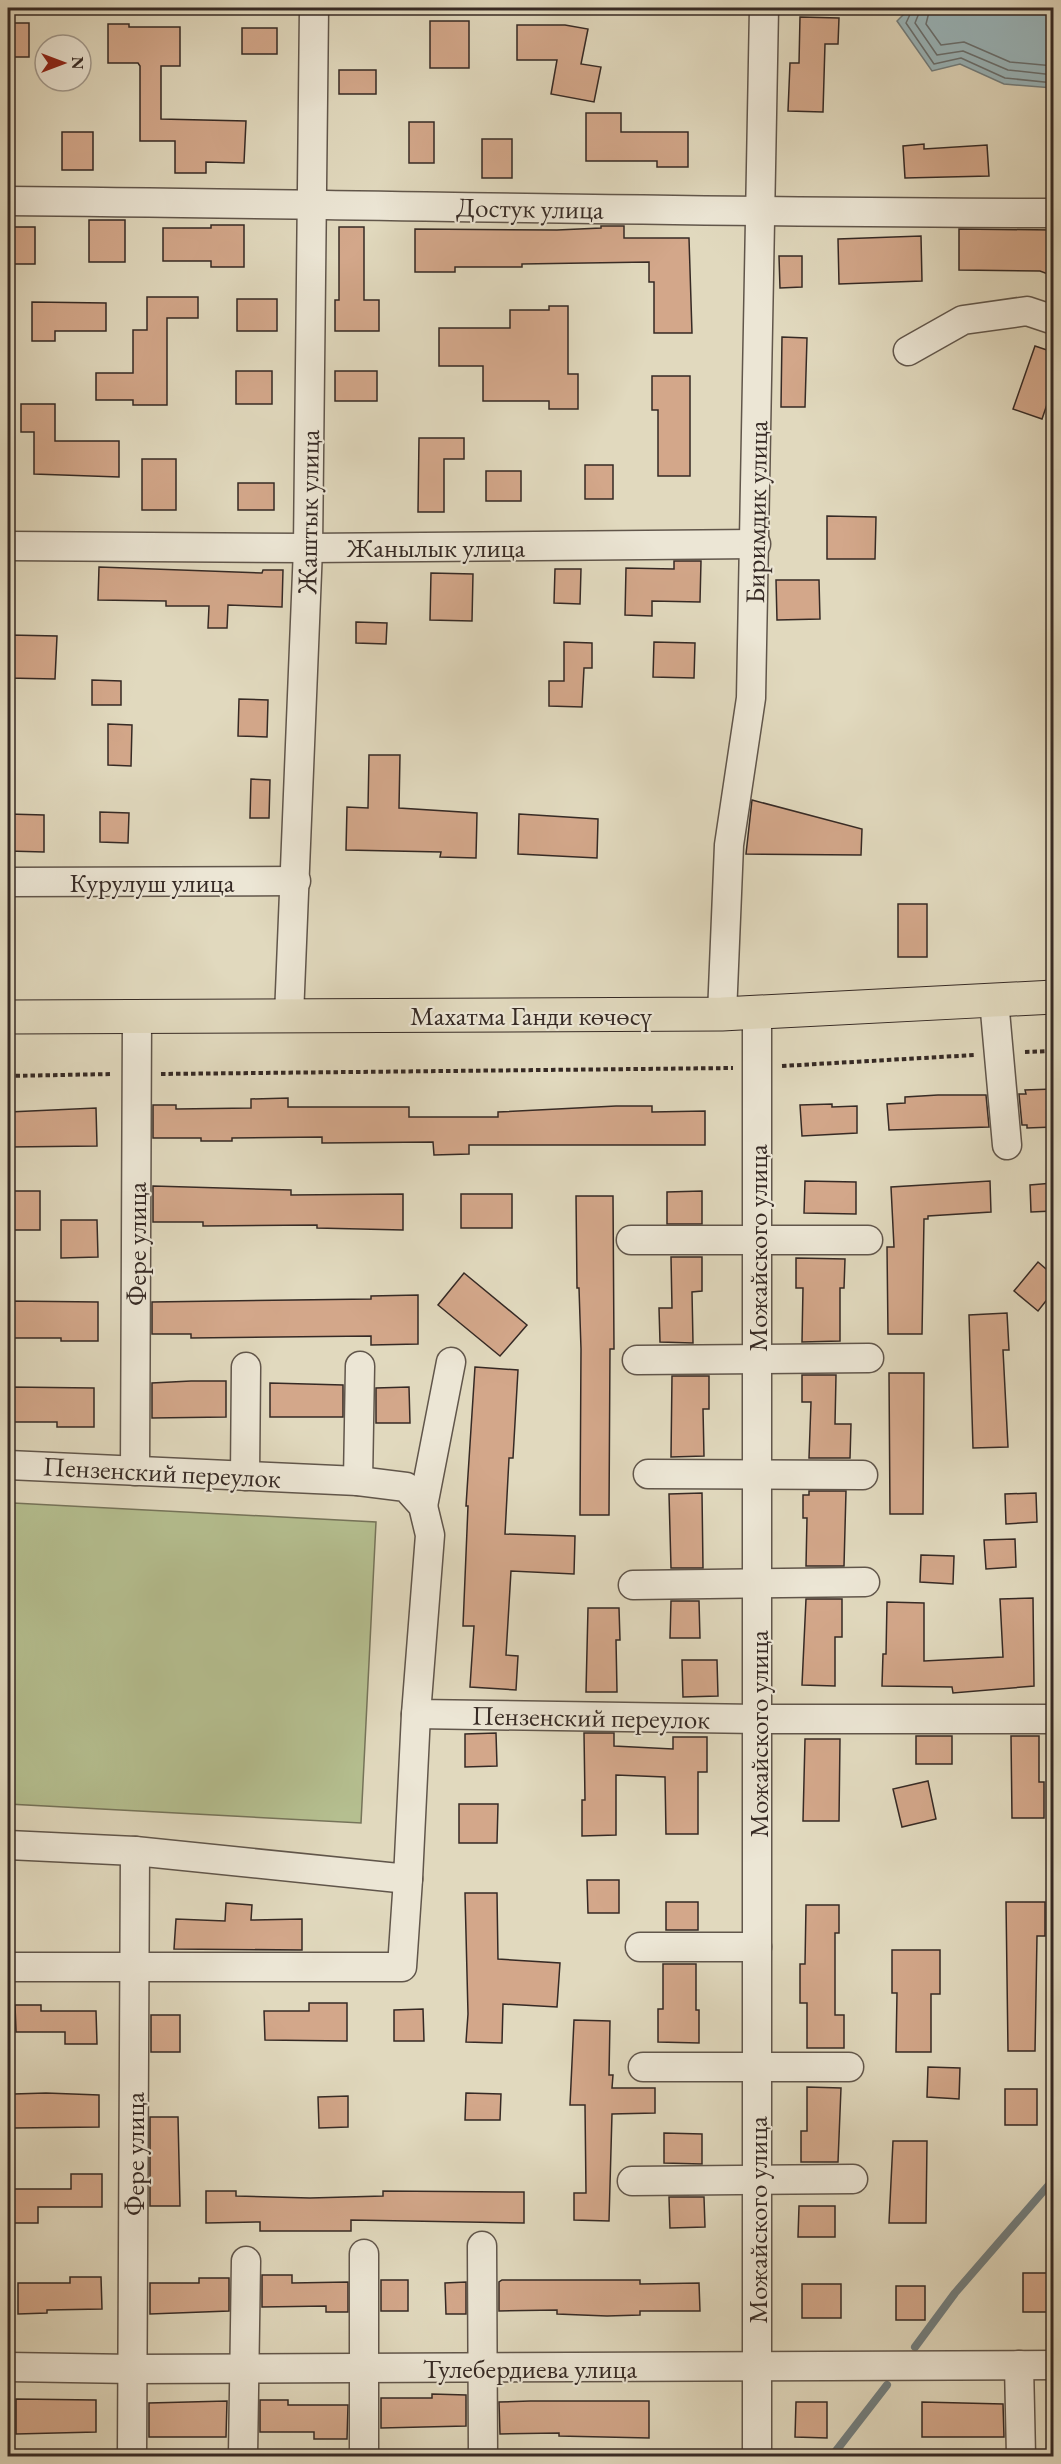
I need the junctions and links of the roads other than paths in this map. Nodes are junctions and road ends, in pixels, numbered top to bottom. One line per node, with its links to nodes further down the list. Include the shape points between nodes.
1 (314, 8): 4 (street, Жаштык улица)
2 (764, 8): 5 (street, Биримдик улица)
3 (8, 201): 4 (street, Достук улица)
4 (312, 203): 5 (street, Достук улица); 11 (street, Жаштык улица)
5 (759, 213): 6 (street, Достук улица); 9 (street, Биримдик улица)
6 (1053, 213)
7 (1053, 320): 8 (street, via 1027,311 963,320)
8 (908, 351)
9 (756, 544): 11 (street, Жанылык улица); 17 (street, Биримдик улица, via 751,698 729,845)
10 (8, 546): 11 (street, Жанылык улица)
11 (308, 548): 12 (street, Жаштык улица)
12 (296, 881): 13 (street, Курулуш улица); 18 (street, Жаштык улица)
13 (8, 882)
14 (1053, 997): 15 (main road, Махатма Ганди көчөсү)
15 (994, 1000): 16 (main road, Махатма Ганди көчөсү); 21 (street)
16 (758, 1012): 17 (main road, Махатма Ганди көчөсү); 23 (street, Можайского улица)
17 (722, 1014): 18 (main road, Махатма Ганди көчөсү)
18 (289, 1016): 20 (main road, Махатма Ганди көчөсү)
19 (8, 1017): 20 (main road, Махатма Ганди көчөсү)
20 (137, 1017): 32 (street, Фере улица)
21 (1007, 1145)
22 (631, 1240): 23 (street)
23 (758, 1240): 24 (street); 26 (street, Можайского улица)
24 (868, 1240)
25 (869, 1358): 26 (street)
26 (758, 1359): 27 (street); 34 (street, Можайского улица)
27 (637, 1360)
28 (451, 1362): 38 (street)
29 (360, 1366): 37 (street)
30 (246, 1367): 36 (street)
31 (8, 1465): 32 (street, Пензенский переулок)
32 (135, 1471): 36 (street, Пензенский переулок)
33 (648, 1474): 34 (street)
34 (758, 1474): 35 (street); 41 (street, Можайского улица)
35 (863, 1474)
36 (245, 1476): 37 (street, Пензенский переулок)
37 (357, 1481): 38 (street, Пензенский переулок, via 406,1487)
38 (423, 1506): 42 (street, via 430,1535)
39 (865, 1582): 41 (street)
40 (633, 1585): 41 (street)
41 (758, 1585): 43 (street, Можайского улица)
42 (416, 1714): 43 (street, Пензенский переулок); 47 (street)
43 (758, 1719): 44 (street, Пензенский переулок); 49 (street, Можайского улица)
44 (1053, 1719)
45 (8, 1845): 46 (street)
46 (135, 1851): 47 (street); 50 (street, Фере улица)
47 (408, 1879): 50 (street, via 402,1967)
48 (640, 1947): 49 (street)
49 (758, 1947): 53 (street, Можайского улица)
50 (135, 1965): 51 (street); 67 (street, Фере улица)
51 (8, 1967)
52 (643, 2067): 53 (street)
53 (758, 2067): 54 (street); 57 (street, Можайского улица)
54 (849, 2067)
55 (853, 2179): 57 (street)
56 (632, 2181): 57 (street)
57 (758, 2181): 64 (street, Можайского улица)
58 (482, 2246): 66 (street)
59 (364, 2254): 65 (street)
60 (246, 2261): 68 (street)
61 (1019, 2365): 62 (street, Тулебердиева улица); 64 (street, Тулебердиева улица); 74 (street)
62 (1053, 2365)
63 (8, 2367): 67 (street, Тулебердиева улица)
64 (757, 2367): 66 (street, Тулебердиева улица); 73 (street, Можайского улица)
65 (364, 2368): 66 (street, Тулебердиева улица); 68 (street, Тулебердиева улица); 71 (street)
66 (482, 2368): 72 (street)
67 (133, 2369): 68 (street, Тулебердиева улица); 69 (street, Фере улица)
68 (245, 2369): 70 (street)
69 (132, 2457)
70 (243, 2457)
71 (364, 2457)
72 (483, 2457)
73 (757, 2457)
74 (1021, 2457)

